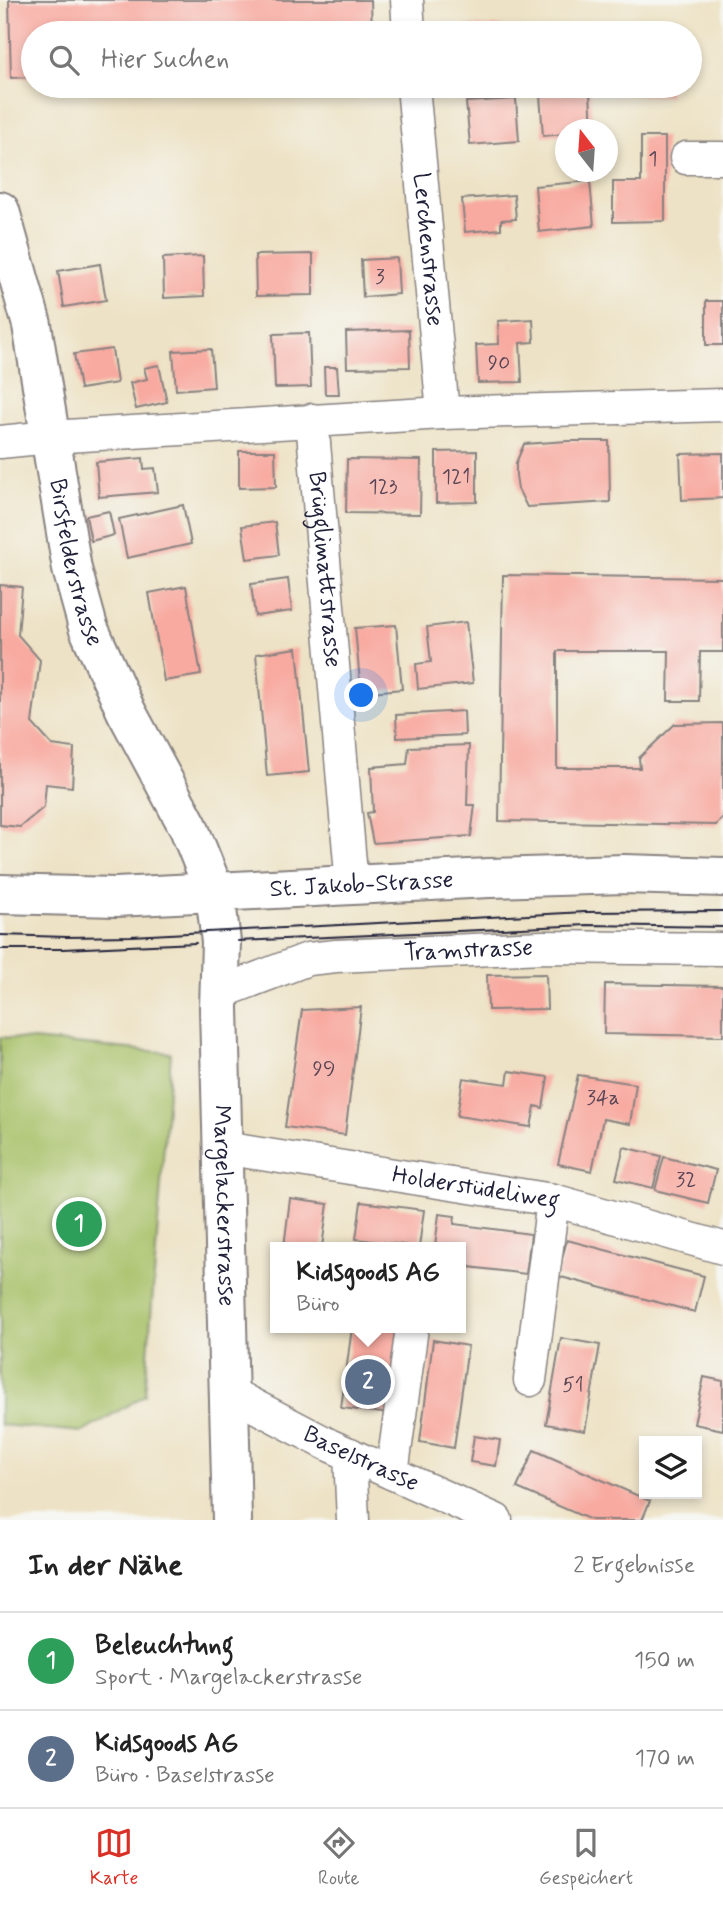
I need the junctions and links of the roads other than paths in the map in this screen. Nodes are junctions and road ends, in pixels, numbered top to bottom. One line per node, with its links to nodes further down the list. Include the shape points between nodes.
1 (407, 0): 2 (street)
2 (408, 21)
3 (414, 98): 8 (street, Lerchenstrasse)
4 (686, 158): 5 (street)
5 (723, 158)
6 (0, 211): 10 (main road, Birsfelderstrasse, via 32,325)
7 (723, 405): 8 (street)
8 (443, 412): 9 (street)
9 (312, 420): 10 (street); 13 (street, Brügglimattstrasse)
10 (50, 437): 11 (street); 14 (main road, Birsfelderstrasse, via 72,569 88,627 126,711 188,826)
11 (0, 442)
12 (723, 877): 13 (main road, St. Jakob-Strasse, via 624,874)
13 (352, 886): 14 (main road, St. Jakob-Strasse)
14 (215, 893): 15 (main road, St. Jakob-Strasse, via 116,897); 17 (main road, Margelackerstrasse, via 221,942)
15 (0, 894)
16 (723, 949): 17 (street, Tramstrasse, via 543,947 335,956 308,960)
17 (219, 993): 18 (main road, Margelackerstrasse)
18 (223, 1148): 19 (street, Holderstüdeliweg, via 392,1160); 23 (main road, Margelackerstrasse)
19 (554, 1200): 20 (street, Holderstüdeliweg); 22 (street)
20 (723, 1248)
21 (411, 1333): 25 (street)
22 (530, 1380)
23 (228, 1392): 24 (street, Baselstrasse); 26 (main road, Margelackerstrasse)
24 (350, 1454): 25 (street, Baselstrasse); 27 (street)
25 (392, 1473): 28 (street, Baselstrasse)
26 (232, 1520)
27 (353, 1520)
28 (496, 1520)

